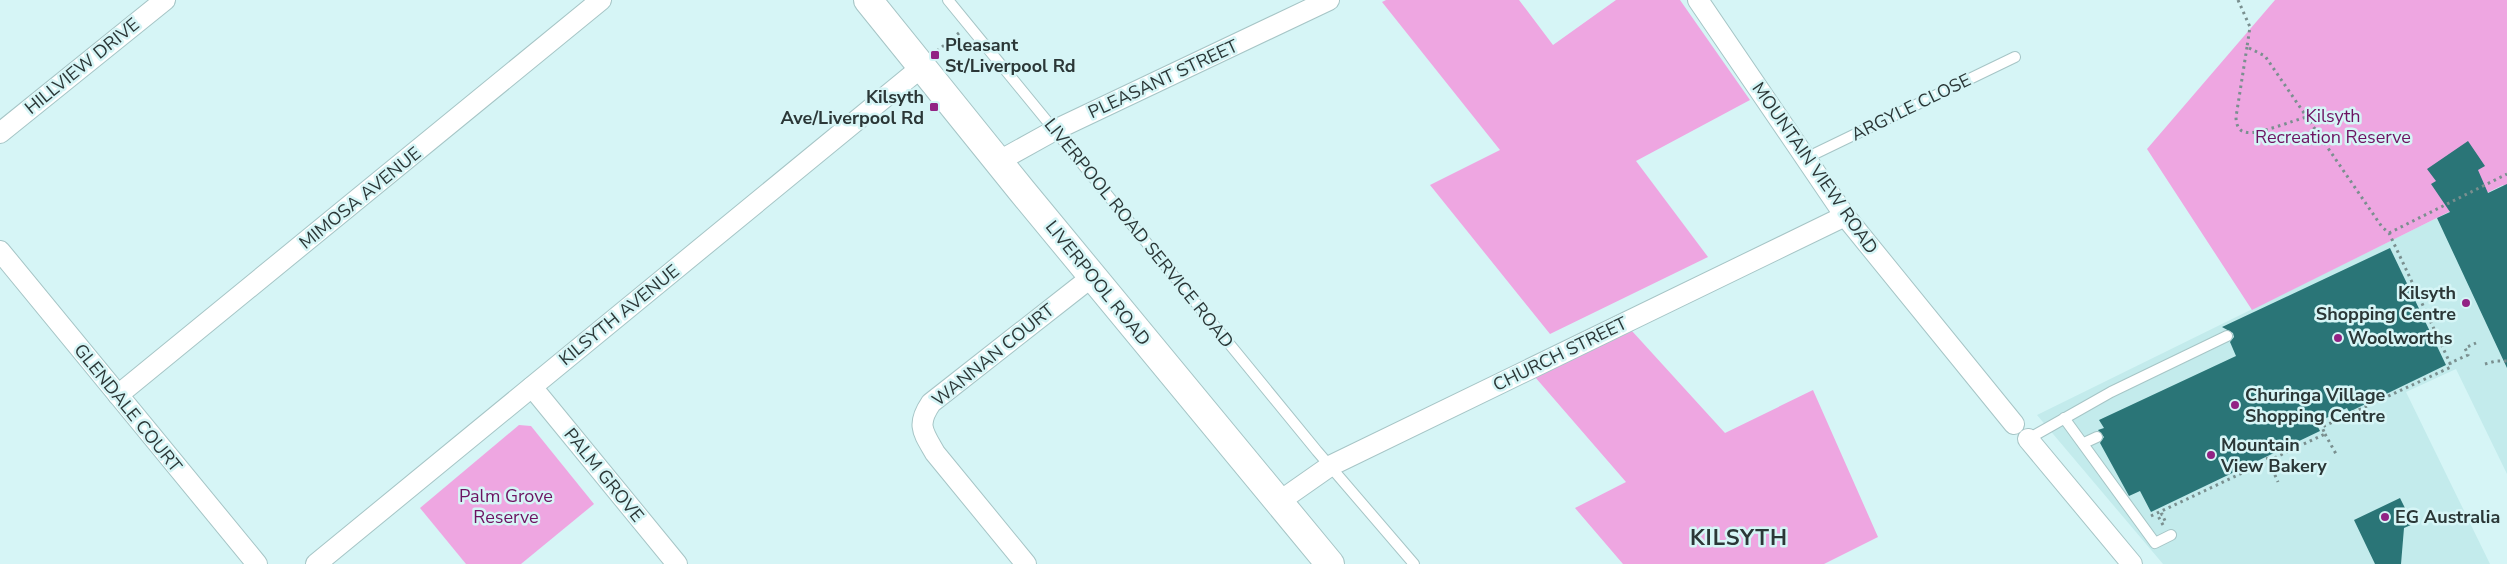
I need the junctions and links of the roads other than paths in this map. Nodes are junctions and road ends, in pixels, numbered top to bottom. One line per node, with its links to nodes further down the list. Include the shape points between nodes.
1 (165, 0): 10 (street, HILLVIEW DRIVE)
2 (601, 0): 18 (street, MIMOSA AVENUE)
3 (868, 0): 8 (main road, LIVERPOOL ROAD)
4 (948, 0): 9 (lane, LIVERPOOL ROAD SERVICE ROAD)
5 (1328, 0): 9 (street, PLEASANT STREET)
6 (1698, 0): 11 (street, MOUNTAIN VIEW ROAD)
7 (2015, 57): 11 (lane, ARGYLE CLOSE)
8 (923, 66): 12 (main road, LIVERPOOL ROAD); 17 (street, KILSYTH AVENUE)
9 (1055, 130): 12 (street, PLEASANT STREET); 24 (lane, LIVERPOOL ROAD SERVICE ROAD)
10 (0, 133)
11 (1806, 158): 13 (street, MOUNTAIN VIEW ROAD)
12 (999, 161): 15 (main road, LIVERPOOL ROAD)
13 (1845, 216): 20 (street, MOUNTAIN VIEW ROAD); 24 (street, CHURCH STREET)
14 (0, 251): 18 (street, GLENDALE COURT)
15 (1093, 276): 25 (main road, LIVERPOOL ROAD); 30 (street, WANNAN COURT, via 931,403 924,414 924,434 935,452)
16 (2227, 336): 19 (lane)
17 (532, 387): 28 (street, KILSYTH AVENUE); 29 (street, PALM GROVE)
18 (118, 395): 27 (street, GLENDALE COURT)
19 (2064, 418): 22 (lane); 23 (lane)
20 (2014, 424)
21 (2098, 437): 23 (lane)
22 (2028, 439): 33 (street)
23 (2084, 443): 26 (lane, via 2155,543)
24 (1330, 466): 25 (street, CHURCH STREET); 32 (lane, LIVERPOOL ROAD SERVICE ROAD)
25 (1280, 501): 31 (main road, LIVERPOOL ROAD)
26 (2171, 535)
27 (257, 564)
28 (316, 564)
29 (677, 564)
30 (1026, 564)
31 (1330, 564)
32 (1414, 564)
33 (2132, 564)

